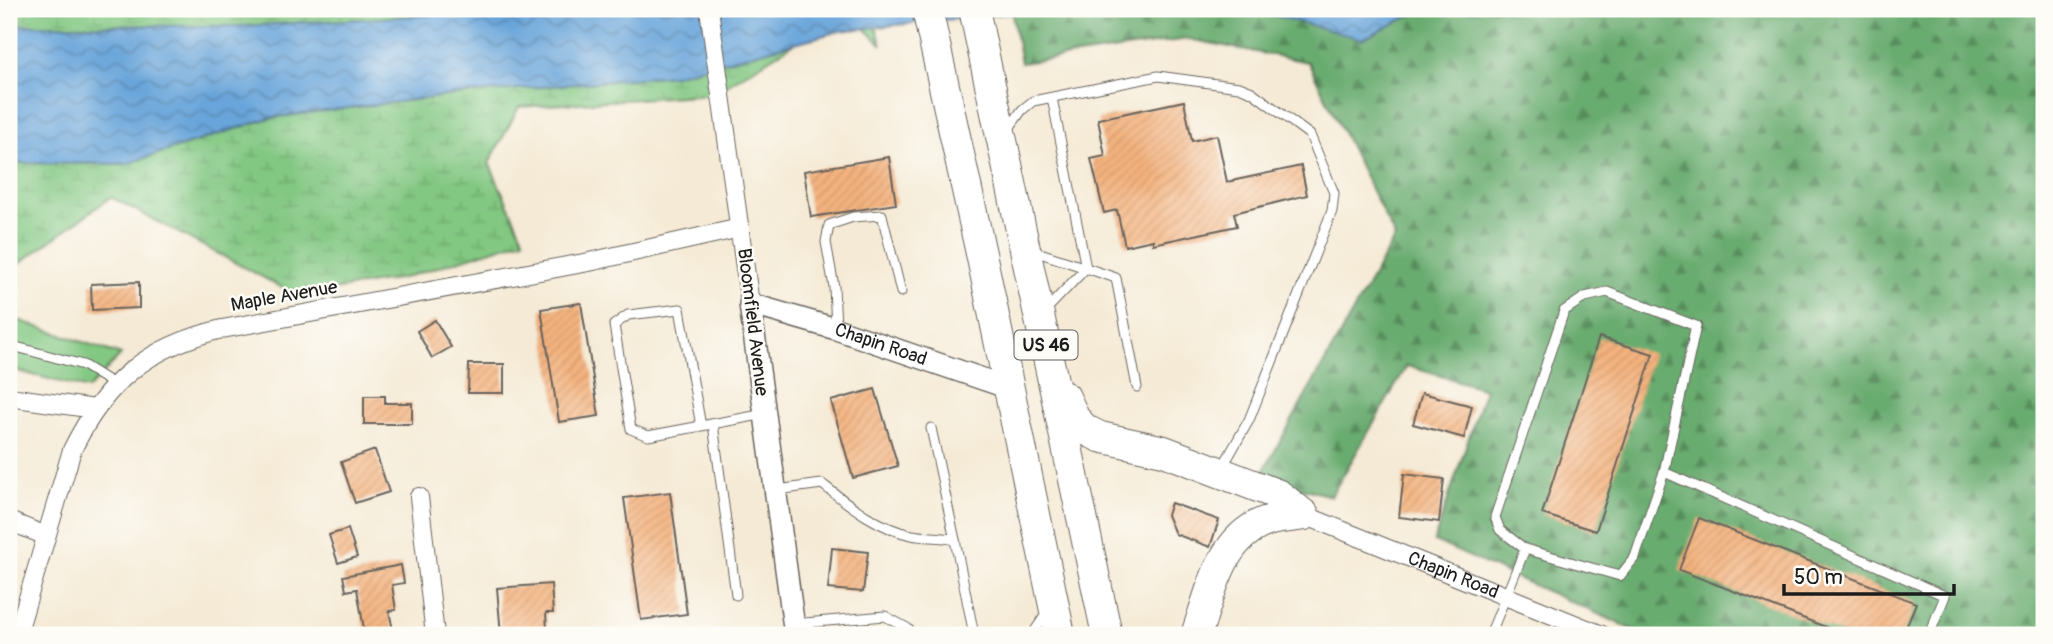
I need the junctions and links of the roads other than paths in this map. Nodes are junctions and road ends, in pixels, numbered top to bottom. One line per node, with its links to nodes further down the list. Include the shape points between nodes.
1 (709, 9): 6 (street, Bloomfield Avenue)
2 (927, 9): 17 (highway, US 46)
3 (974, 9): 5 (highway, US 46)
4 (1052, 98): 5 (lane, via 1022,110); 8 (lane); 25 (lane, via 1158,76 1239,86 1310,135 1334,193 1332,211 1249,420)
5 (1001, 140): 7 (highway, US 46)
6 (740, 228): 10 (street, Bloomfield Avenue); 15 (street, Maple Avenue, via 589,262 192,336 150,356)
7 (1024, 248): 8 (lane); 11 (highway, US 46)
8 (1086, 268): 11 (lane); 16 (lane, via 1116,278)
9 (901, 292): 12 (lane, via 882,215 829,225 825,242)
10 (750, 304): 12 (street, Chapin Road); 20 (street, Bloomfield Avenue)
11 (1039, 318): 14 (highway, US 46)
12 (836, 329): 17 (street, Chapin Road)
13 (9, 345): 15 (lane, via 83,365)
14 (1051, 366): 25 (highway, via 1074,419 1086,430 1100,438 1164,451); 43 (highway, US 46)
15 (115, 385): 19 (street, Maple Avenue)
16 (1137, 387)
17 (1009, 388): 35 (highway, US 46)
18 (9, 397): 19 (street)
19 (95, 409): 30 (street, Maple Avenue, via 72,450)
20 (765, 414): 21 (lane); 26 (street, Bloomfield Avenue)
21 (713, 424): 22 (lane); 33 (lane)
22 (701, 426): 22 (lane, via 648,436 631,429 614,325 628,315 680,309)
23 (931, 428): 31 (lane)
24 (1664, 472): 32 (lane, via 1635,557 1620,576); 32 (lane, via 1696,326 1607,292 1586,297 1564,311 1495,517 1500,530); 47 (lane, via 1945,596)
25 (1219, 473): 28 (highway, via 1279,495)
26 (775, 491): 31 (lane, via 822,484 886,527); 36 (street, Bloomfield Avenue)
27 (419, 497): 38 (street)
28 (1304, 515): 34 (street, Chapin Road); 44 (highway, via 1269,520 1234,542)
29 (9, 521): 30 (street)
30 (46, 536): 37 (street, Maple Avenue)
31 (955, 540): 40 (lane)
32 (1525, 549): 34 (lane)
33 (736, 595)
34 (1505, 596): 45 (lane); 46 (street, Chapin Road)
35 (1054, 603): 41 (lane); 42 (highway, US 46)
36 (794, 630): 39 (lane, via 885,616)
37 (17, 635)
38 (435, 635)
39 (914, 635)
40 (974, 635)
41 (1032, 635)
42 (1060, 635)
43 (1107, 635)
44 (1196, 635)
45 (1490, 635)
46 (1602, 635)
47 (1929, 635)

